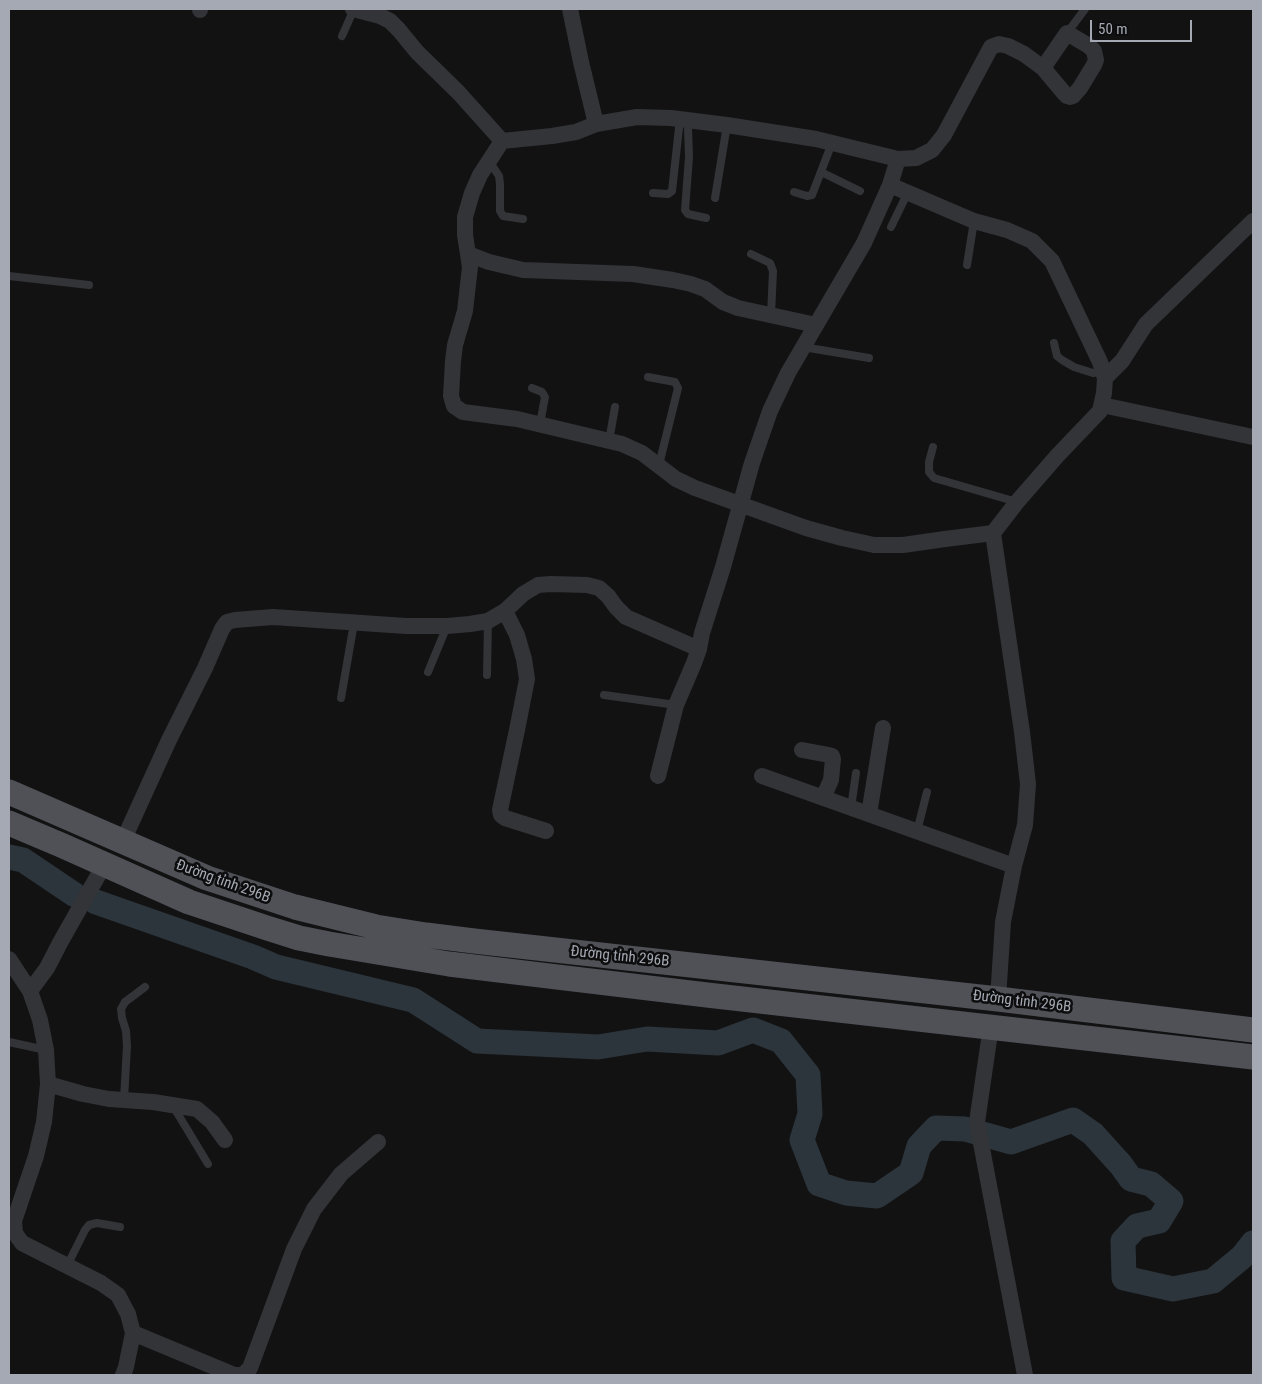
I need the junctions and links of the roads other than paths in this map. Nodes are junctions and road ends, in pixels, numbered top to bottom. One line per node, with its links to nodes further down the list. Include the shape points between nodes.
1 (354, 9): 5 (lane); 10 (street, via 390,21)
2 (570, 9): 8 (street)
3 (1085, 9): 4 (lane)
4 (1068, 33): 6 (street); 6 (street, via 1089,46 1096,60 1080,88 1073,96 1067,96)
5 (342, 36)
6 (1043, 68): 12 (street, via 1008,46 999,44 991,47 944,135 932,150 916,158)
7 (686, 122): 8 (street, via 637,117); 9 (street); 17 (lane, via 672,192); 21 (lane, via 689,157 685,210 688,214)
8 (596, 124): 10 (street, via 576,132)
9 (727, 125): 11 (street); 20 (lane)
10 (502, 141): 13 (street)
11 (832, 143): 12 (street); 14 (lane)
12 (898, 159): 15 (street)
13 (490, 161): 22 (lane, via 499,176 500,211 503,216); 26 (street, via 472,193 466,217)
14 (821, 172): 16 (lane); 18 (lane, via 812,195)
15 (890, 185): 19 (street); 32 (street, via 849,271)
16 (860, 191)
17 (653, 192)
18 (794, 192)
19 (908, 192): 23 (street); 25 (lane)
20 (715, 198)
21 (706, 218)
22 (524, 219)
23 (974, 221): 28 (lane); 36 (street, via 1032,241 1052,261)
24 (1253, 221): 36 (street, via 1146,324 1122,361)
25 (891, 227)
26 (468, 254): 31 (street, via 523,270 633,274 673,280 705,289 738,308); 41 (street, via 470,267 465,311 453,362 451,396 454,406 463,412)
27 (751, 254): 31 (lane, via 770,263 773,271)
28 (967, 265)
29 (9, 276): 30 (lane)
30 (89, 285)
31 (772, 315): 32 (street)
32 (816, 325): 34 (street)
33 (1054, 343): 36 (lane, via 1056,356 1062,360 1074,367)
34 (803, 347): 35 (lane); 47 (street, via 770,411)
35 (869, 358)
36 (1104, 375): 39 (street)
37 (648, 377): 45 (lane, via 675,382 678,388)
38 (532, 388): 41 (lane, via 545,397)
39 (1102, 405): 42 (street); 46 (street)
40 (615, 407): 43 (lane)
41 (540, 424): 43 (street)
42 (1253, 437)
43 (609, 441): 45 (street, via 642,453)
44 (933, 446): 46 (lane, via 929,472 934,478)
45 (658, 465): 47 (street, via 676,479)
46 (1016, 502): 48 (street)
47 (740, 505): 48 (street, via 806,528 874,545 903,545); 53 (street)
48 (993, 534): 74 (street, via 1028,784 1025,824)
49 (505, 611): 50 (street); 53 (street, via 538,586 587,585 599,588 626,617); 70 (street, via 517,635 527,679 500,810 505,818)
50 (488, 620): 52 (street); 55 (lane)
51 (354, 623): 52 (street); 57 (lane); 72 (street, via 273,617 227,622)
52 (447, 626): 54 (lane)
53 (699, 649): 58 (street)
54 (428, 672)
55 (488, 675)
56 (604, 695): 58 (lane)
57 (341, 698)
58 (676, 705): 62 (street)
59 (883, 728): 68 (street)
60 (802, 750): 66 (street, via 834,759 831,780)
61 (856, 773): 67 (lane)
62 (658, 776)
63 (762, 776): 66 (street)
64 (9, 792): 72 (main road, Đường tỉnh 296B)
65 (927, 792): 71 (lane)
66 (823, 798): 67 (street)
67 (851, 808): 68 (street)
68 (869, 814): 71 (street)
69 (9, 823): 73 (main road, Đường tỉnh 296B)
70 (546, 831)
71 (917, 831): 74 (street)
72 (123, 841): 78 (main road, Đường tỉnh 296B, via 242,890 376,927 474,941)
73 (104, 865): 77 (street, via 48,968); 79 (main road, Đường tỉnh 296B, via 196,905 299,938 329,944 449,964)
74 (1014, 866): 78 (street, via 1002,922)
75 (9, 959): 77 (street)
76 (145, 987): 85 (lane, via 121,1009 127,1046)
77 (30, 991): 82 (street)
78 (998, 998): 80 (main road, Đường tỉnh 296B)
79 (991, 1026): 83 (main road, Đường tỉnh 296B); 95 (street, via 977,1122)
80 (1253, 1030)
81 (9, 1042): 82 (lane)
82 (46, 1050): 84 (street)
83 (1253, 1057)
84 (48, 1084): 85 (street, via 83,1094); 90 (street, via 36,1156)
85 (124, 1100): 86 (street)
86 (172, 1104): 87 (street, via 197,1109); 89 (lane)
87 (225, 1140)
88 (378, 1142): 93 (street, via 341,1174 314,1209 294,1249 250,1368 243,1375 234,1375)
89 (208, 1164)
90 (14, 1205): 92 (street, via 15,1233 22,1243)
91 (120, 1227): 92 (lane, via 97,1223 89,1225)
92 (67, 1266): 93 (street, via 118,1295)
93 (133, 1333): 94 (street)
94 (123, 1375)
95 (1025, 1375)

